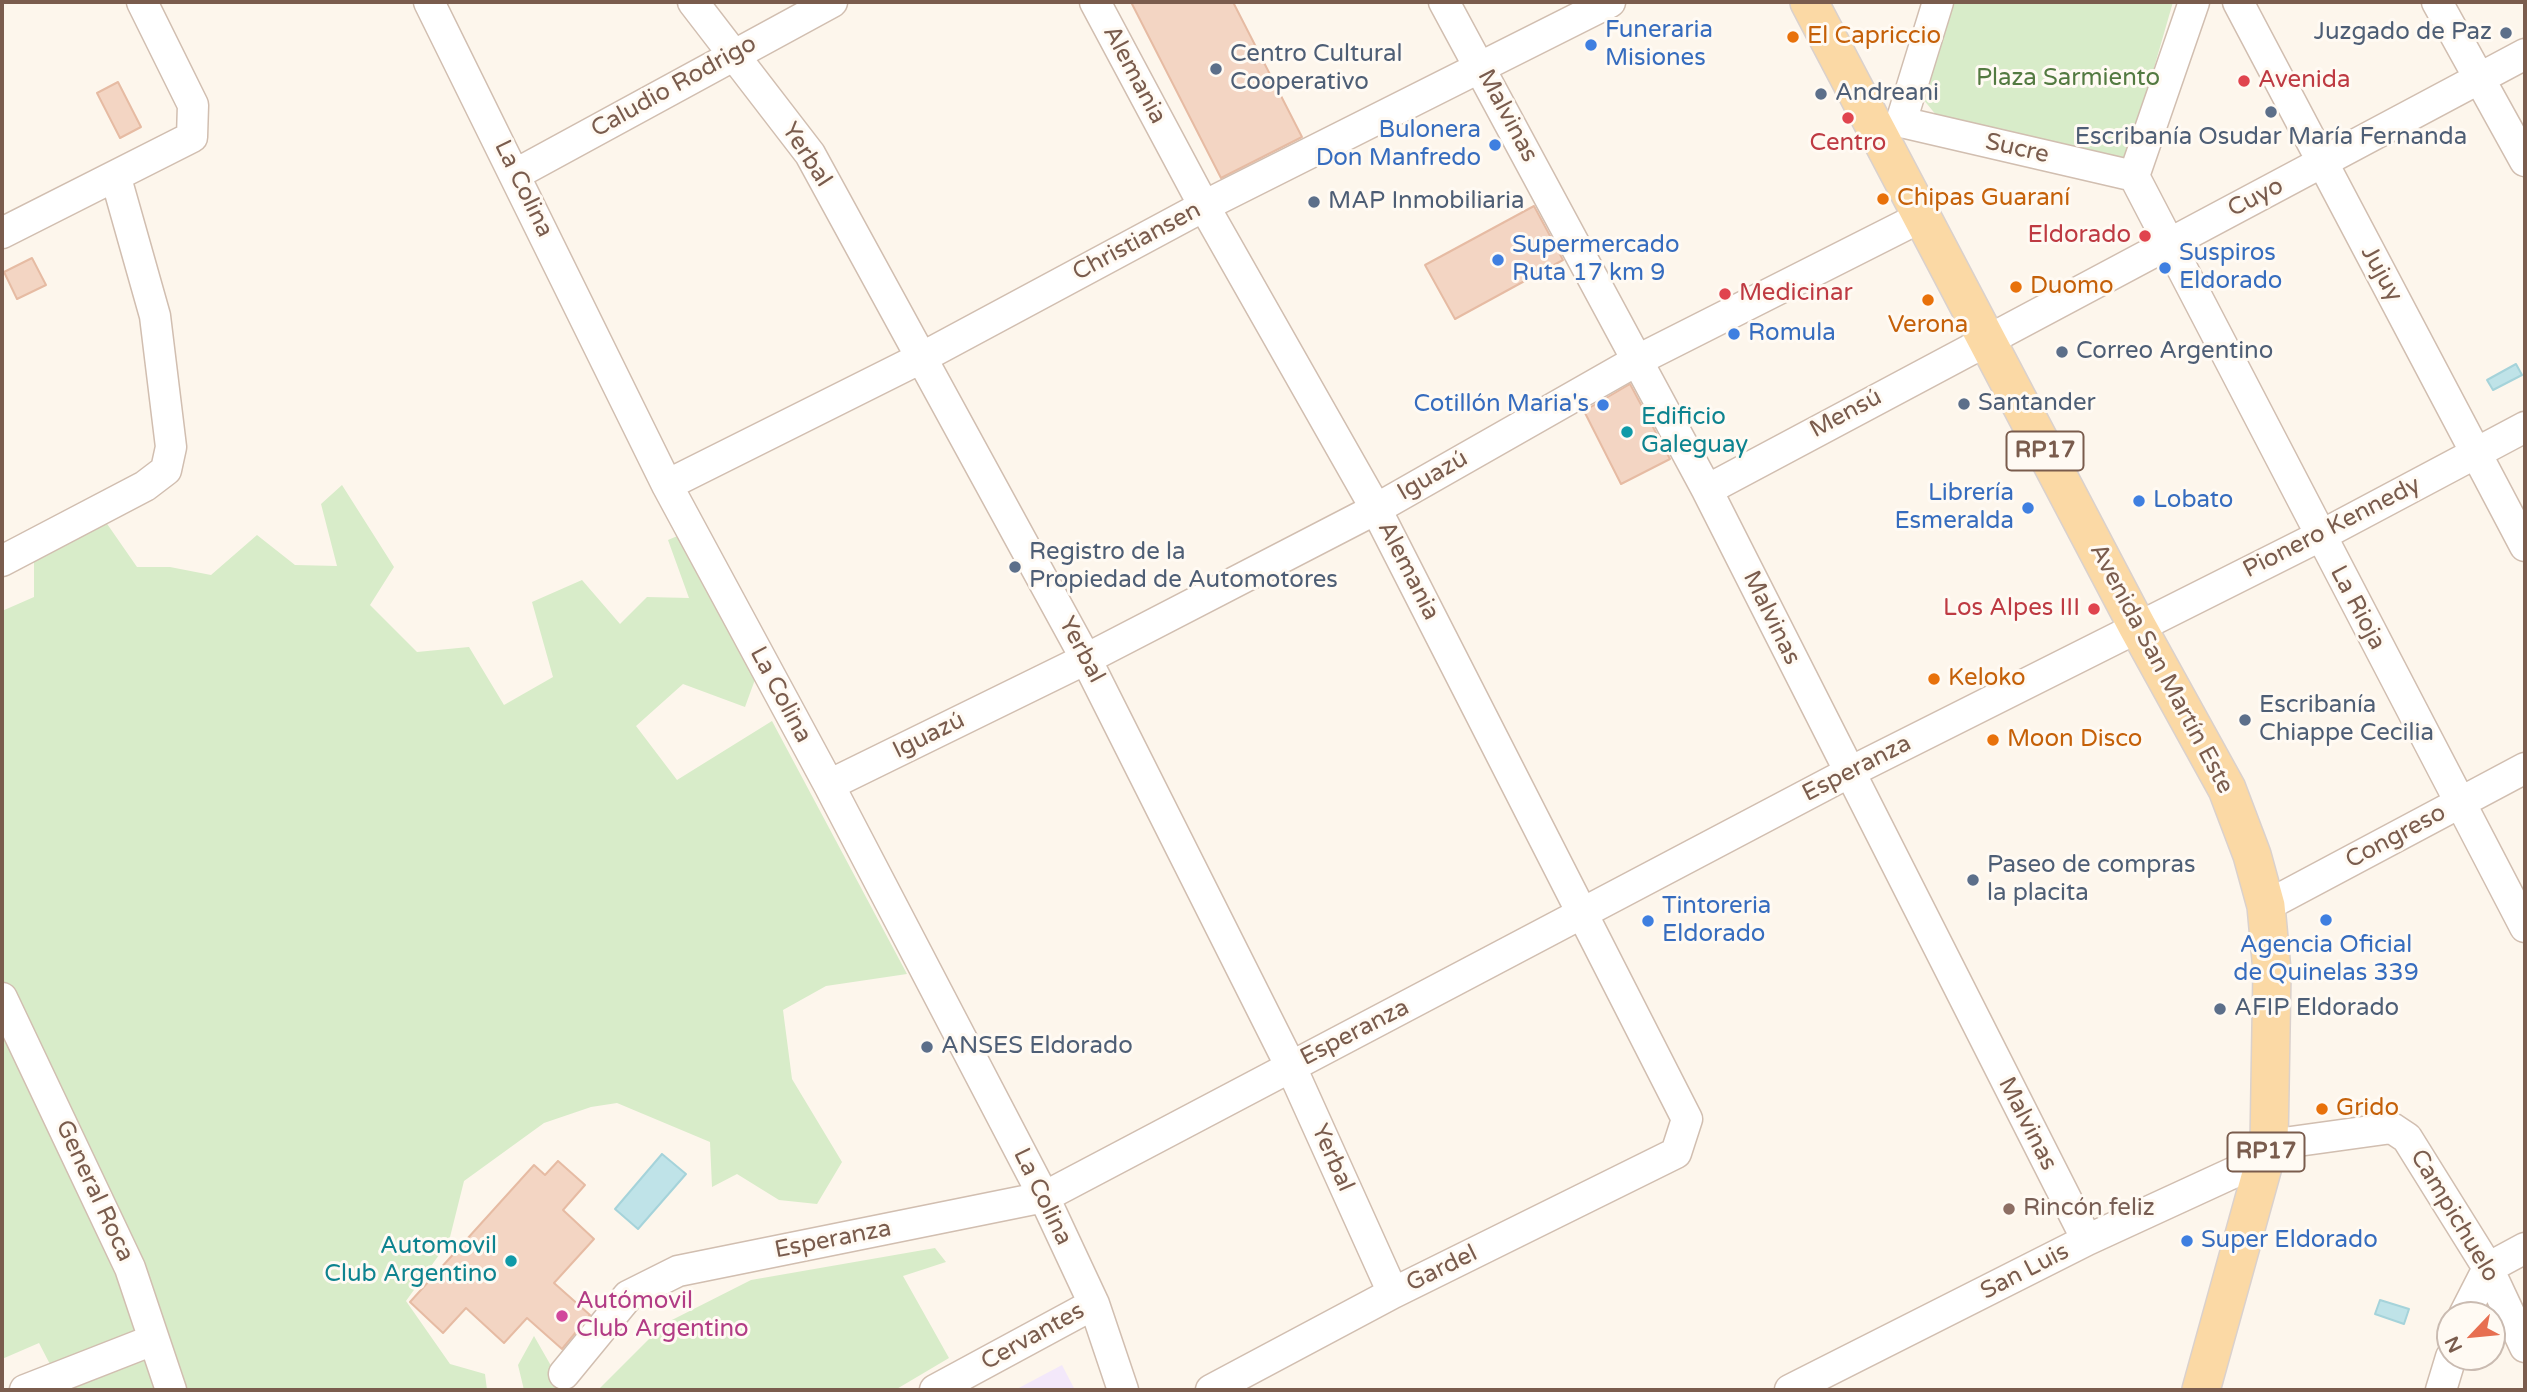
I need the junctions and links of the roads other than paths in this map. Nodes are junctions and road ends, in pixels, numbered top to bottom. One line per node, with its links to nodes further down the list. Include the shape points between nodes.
1 (142, 2): 22 (street, via 193,105 192,137)
2 (429, 2): 20 (street, La Colina)
3 (693, 2): 13 (street, Yerbal)
4 (832, 2): 13 (street, Caludio Rodrigo)
5 (1095, 2): 23 (street, Alemania)
6 (1444, 2): 15 (street, Malvinas)
7 (1610, 2): 15 (street, Christiansen)
8 (1809, 2): 17 (main road, Avenida San Martín Este / RP17)
9 (1938, 2): 17 (street)
10 (2194, 2): 21 (street)
11 (2238, 2): 19 (street, Jujuy)
12 (2437, 2): 16 (street)
13 (734, 54): 20 (street, Caludio Rodrigo); 28 (street, Yerbal, via 810,153)
14 (2525, 54): 16 (street, Cuyo)
15 (1481, 66): 23 (street, Christiansen); 29 (street, Malvinas)
16 (2478, 79): 18 (street); 19 (street, Cuyo)
17 (1889, 128): 21 (street, Sucre); 24 (main road, Avenida San Martín Este / RP17)
18 (2525, 161)
19 (2321, 164): 26 (street, Cuyo); 31 (street, Jujuy)
20 (516, 174): 32 (street, La Colina)
21 (2134, 176): 26 (street, La Rioja)
22 (116, 178): 25 (street); 37 (street, via 155,316 172,447 166,470 145,486)
23 (1204, 206): 28 (street, Christiansen); 34 (street, Alemania)
24 (1921, 217): 27 (main road, Avenida San Martín Este / RP17); 29 (street, Iguazú)
25 (2, 233)
26 (2168, 243): 27 (street, Cuyo); 35 (street, La Rioja)
27 (1986, 339): 33 (street, Mensú); 38 (main road, Avenida San Martín Este / RP17)
28 (921, 358): 32 (street, Christiansen); 39 (street, Yerbal)
29 (1636, 361): 33 (street, Malvinas); 34 (street, Iguazú)
30 (2525, 427): 31 (street, Pionero Kennedy)
31 (2477, 451): 35 (street, Pionero Kennedy); 36 (street, Jujuy)
32 (667, 485): 42 (street, La Colina)
33 (1707, 490): 41 (street, Malvinas)
34 (1376, 509): 39 (street, Iguazú); 45 (street, Alemania)
35 (2320, 536): 38 (street, Pionero Kennedy); 43 (street, La Rioja)
36 (2525, 546)
37 (2, 561)
38 (2137, 626): 41 (street, Esperanza); 44 (main road, Avenida San Martín Este / RP17, via 2227,789)
39 (1086, 659): 42 (street, Iguazú); 48 (street, Yerbal)
40 (2525, 768): 43 (street, Congreso)
41 (1848, 773): 45 (street, Esperanza); 52 (street, Malvinas)
42 (829, 785): 51 (street, La Colina)
43 (2459, 803): 44 (street, Congreso); 46 (street, La Rioja)
44 (2266, 906): 49 (main road, Avenida San Martín Este / RP17, via 2272,971)
45 (1581, 916): 48 (street, Esperanza); 50 (street, Alemania, via 1687,1119)
46 (2525, 927)
47 (2, 998): 58 (street, General Roca, via 130,1268)
48 (1291, 1067): 51 (street, Esperanza); 55 (street, Yerbal)
49 (2266, 1152): 52 (street, San Luis); 54 (street, Campichuelo, via 2392,1128 2407,1138); 69 (main road, Avenida San Martín Este / RP17)
50 (1676, 1153): 55 (street, Gardel)
51 (1044, 1197): 57 (street, La Colina); 61 (street, Esperanza, via 678,1271 628,1296)
52 (2087, 1240): 62 (street, San Luis)
53 (2525, 1248): 54 (street)
54 (2487, 1268): 56 (street); 59 (street, Campichuelo)
55 (1393, 1293): 67 (street, Gardel)
56 (2471, 1301)
57 (1094, 1304): 65 (street, Cervantes); 66 (street, La Colina)
58 (153, 1340): 63 (street); 64 (street, General Roca)
59 (2525, 1347)
60 (2447, 1371): 70 (street)
61 (564, 1374)
62 (1843, 1376): 68 (street, San Luis)
63 (24, 1390)
64 (171, 1390)
65 (935, 1390)
66 (1123, 1390)
67 (1211, 1390)
68 (1790, 1390)
69 (2201, 1390)
70 (2441, 1390)

